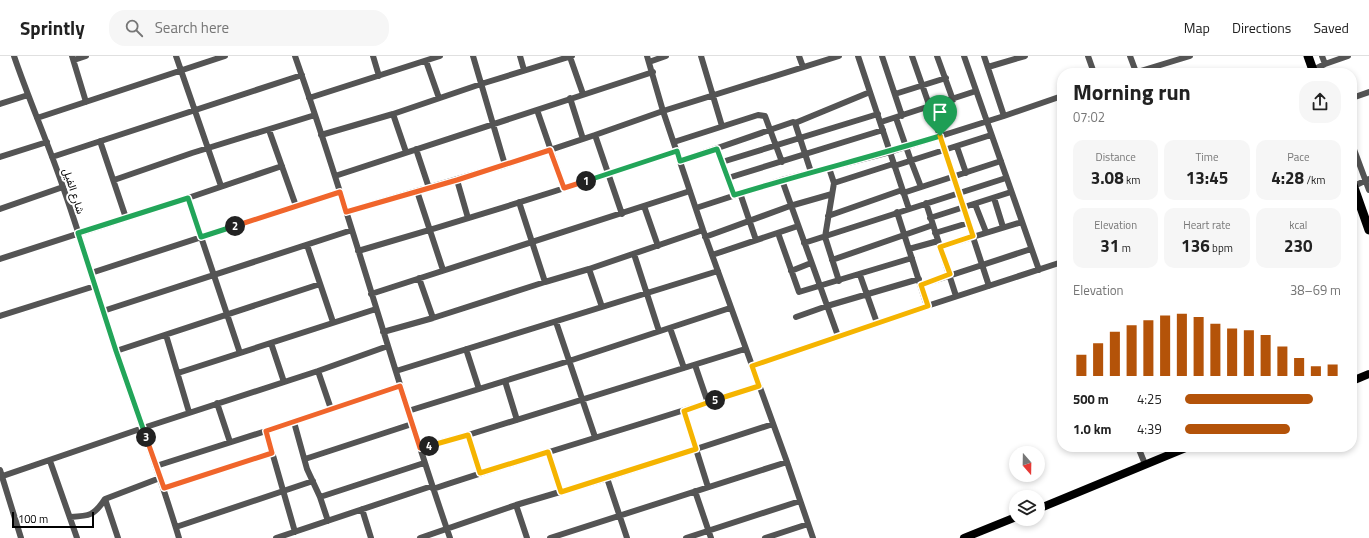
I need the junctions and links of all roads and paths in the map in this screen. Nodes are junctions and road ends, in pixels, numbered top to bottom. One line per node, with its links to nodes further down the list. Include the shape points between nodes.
1 (14, 56): 54 (street, شارع الفيل)
2 (86, 56): 30 (street)
3 (176, 56): 41 (street)
4 (225, 56): 41 (street)
5 (304, 56): 28 (street)
6 (373, 56): 45 (street)
7 (440, 56): 32 (street)
8 (473, 56): 47 (street)
9 (520, 56): 42 (street)
10 (571, 56): 42 (street); 52 (street)
11 (666, 56): 31 (street)
12 (701, 56): 55 (street)
13 (799, 56): 35 (street)
14 (839, 56): 35 (street)
15 (858, 56): 50 (street)
16 (882, 56): 53 (street)
17 (912, 56): 48 (street)
18 (945, 56): 29 (street)
19 (964, 56): 49 (street)
20 (984, 56): 34 (street)
21 (1025, 56): 34 (street)
22 (1088, 56): 36 (street)
23 (1130, 56): 37 (street)
24 (1190, 56): 38 (street)
25 (1308, 56): 39 (highway)
26 (1322, 56): 33 (street)
27 (1348, 56): 33 (street)
28 (296, 57): 44 (street)
29 (938, 57): 46 (street)
30 (73, 58): 62 (street)
31 (648, 59): 43 (street)
32 (422, 60): 45 (street); 58 (street)
33 (1325, 64): 40 (street)
34 (988, 66): 71 (street)
35 (803, 67): 55 (street)
36 (1092, 68)
37 (1134, 68)
38 (1151, 68)
39 (1312, 68)
40 (1318, 68)
41 (181, 70): 62 (street); 65 (street)
42 (524, 70): 47 (street)
43 (653, 72): 52 (street); 67 (street)
44 (302, 75): 57 (street); 65 (street)
45 (379, 76): 57 (street)
46 (946, 78): 48 (street); 61 (street)
47 (481, 84): 58 (street); 77 (street)
48 (921, 86): 53 (street); 64 (street)
49 (976, 91): 61 (street); 75 (street)
50 (870, 92): 69 (street); 76 (street)
51 (1369, 92): 56 (street)
52 (584, 94): 59 (street)
53 (895, 94): 72 (street)
54 (28, 95): 63 (street); 73 (street, شارع الفيل)
55 (712, 96): 67 (street); 78 (street)
56 (1357, 96)
57 (309, 98): 70 (street)
58 (439, 98): 68 (street)
59 (570, 98): 66 (street); 86 (street)
60 (1057, 98): 71 (street)
61 (953, 100): 64 (street)
62 (86, 102): 73 (street)
63 (0, 104)
64 (929, 107): 72 (street); 85 (street)
65 (194, 110): 88 (street); 94 (street)
66 (537, 110): 77 (street); 97 (street)
67 (663, 111): 83 (street); 90 (street)
68 (393, 114): 82 (street); 100 (street)
69 (878, 114): 74 (street); 87 (street)
70 (315, 115): 79 (street); 82 (street)
71 (1004, 116): 75 (street)
72 (899, 117): 74 (street); 92 (street)
73 (37, 118): 89 (street, شارع الفيل)
74 (881, 122): 81 (street)
75 (986, 122): 84 (street); 85 (street)
76 (796, 123): 80 (street); 87 (street)
77 (493, 124): 95 (street); 111 (street)
78 (722, 126): 80 (street, via 763,115 766,116); 90 (street)
79 (269, 130): 94 (street); 113 (street)
80 (771, 130): 91 (street); 96 (street)
81 (883, 130): 101 (street); 102 (street)
82 (321, 135): 118 (street)
83 (595, 135): 86 (street); 117 (street)
84 (991, 135): 93 (street); 108 (street)
85 (940, 136): 92 (street); 99 (street)
86 (583, 139): 97 (street)
87 (801, 139): 91 (street); 102 (street)
88 (100, 141): 105 (street); 122 (street)
89 (47, 142): 104 (street); 105 (street, شارع الفيل)
90 (674, 142): 98 (street)
91 (777, 146): 109 (street); 110 (street)
92 (906, 147): 101 (street); 107 (street)
93 (957, 147): 99 (street); 116 (street)
94 (207, 149): 122 (street); 128 (street)
95 (416, 149): 100 (street); 131 (street)
96 (717, 149): 106 (street); 109 (street)
97 (550, 150): 111 (street); 132 (street)
98 (677, 151): 106 (street); 117 (street)
99 (945, 151): 107 (street); 119 (street)
100 (406, 152): 118 (street)
101 (890, 152): 112 (street); 114 (street)
102 (805, 155): 110 (street); 115 (street)
103 (1357, 156): 125 (street)
104 (0, 157)
105 (52, 157): 129 (street, شارع الفيل)
106 (680, 161): 134 (street)
107 (910, 161): 112 (street); 130 (street)
108 (1001, 161): 116 (street); 121 (street)
109 (722, 162): 120 (street)
110 (782, 162): 120 (street)
111 (505, 165): 123 (street)
112 (894, 165): 126 (street); 137 (street)
113 (282, 166): 128 (street); 148 (street)
114 (829, 168): 115 (street); 126 (street)
115 (811, 172): 124 (street)
116 (966, 173): 119 (street)
117 (608, 174): 132 (street); 157 (street)
118 (335, 176): 135 (street)
119 (953, 177): 130 (street); 139 (street)
120 (728, 178): 140 (street)
121 (1006, 178): 138 (street); 139 (street)
122 (114, 180): 159 (street)
123 (457, 180): 131 (street); 160 (street)
124 (782, 180): 140 (street); 150 (street)
125 (1367, 180): 127 (street); 133 (street)
126 (834, 183): 141 (street)
127 (1357, 183)
128 (221, 186): 143 (street)
129 (63, 187): 153 (street); 172 (street, شارع الفيل)
130 (921, 187): 137 (street)
131 (429, 188): 136 (street)
132 (564, 188): 145 (street)
133 (1369, 190)
134 (690, 191): 149 (street); 151 (street)
135 (340, 192): 148 (street); 155 (street)
136 (417, 192): 155 (street); 169 (street)
137 (902, 192): 154 (street); 158 (street)
138 (1011, 192): 144 (street); 163 (street)
139 (958, 193): 146 (street); 152 (street)
140 (737, 194): 151 (street); 162 (street)
141 (832, 194): 150 (street); 158 (street)
142 (1357, 196): 170 (highway)
143 (188, 198): 159 (street); 178 (street)
144 (994, 198): 147 (street); 167 (street)
145 (519, 202): 160 (street); 181 (street)
146 (926, 203): 154 (street); 161 (street)
147 (975, 204): 152 (street); 171 (street)
148 (296, 206): 178 (street)
149 (644, 206): 157 (street); 185 (street)
150 (790, 206): 162 (street); 166 (street)
151 (696, 208): 175 (street)
152 (963, 208): 161 (street); 164 (street)
153 (0, 209)
154 (909, 209): 156 (street)
155 (346, 212): 168 (street)
156 (897, 212): 176 (street); 179 (street)
157 (622, 214): 181 (street)
158 (828, 216): 179 (street)
159 (126, 218): 172 (street)
160 (468, 218): 169 (street)
161 (930, 218): 165 (street)
162 (750, 221): 175 (street); 180 (street)
163 (1022, 222): 167 (street); 187 (street)
164 (968, 223): 174 (street); 177 (street)
165 (933, 225): 174 (street); 176 (street)
166 (798, 226): 173 (street); 182 (street)
167 (1003, 227): 171 (street)
168 (352, 230): 184 (street); 188 (street)
169 (429, 230): 188 (street); 198 (street)
170 (1369, 230)
171 (986, 232): 177 (street)
172 (78, 233): 192 (street); 202 (street, شارع الفيل)
173 (778, 233): 180 (street); 201 (street)
174 (935, 233): 183 (street)
175 (704, 234): 185 (street); 190 (street)
176 (904, 235): 186 (street); 193 (street)
177 (973, 236): 183 (street); 195 (street)
178 (201, 237): 202 (street); 205 (street)
179 (825, 237): 182 (street); 193 (street)
180 (756, 240): 190 (street)
181 (532, 243): 198 (street); 208 (street)
182 (804, 243): 194 (street)
183 (939, 244): 186 (street); 203 (street)
184 (307, 245): 205 (street); 210 (street)
185 (658, 246): 189 (street)
186 (909, 249): 191 (street)
187 (1031, 249): 195 (street); 199 (street)
188 (358, 250): 214 (street)
189 (634, 254): 197 (street); 215 (street)
190 (712, 255): 200 (street)
191 (912, 258): 204 (street); 209 (street)
192 (0, 259)
193 (832, 260): 207 (street)
194 (811, 263): 201 (street); 213 (street)
195 (982, 264): 203 (street); 212 (street)
196 (1057, 264): 199 (street)
197 (589, 269): 208 (street); 220 (street)
198 (443, 270): 206 (street)
199 (1039, 270): 212 (street)
200 (718, 271): 215 (street); 221 (street)
201 (791, 271): 213 (street, via 799,292)
202 (91, 273): 211 (street, شارع الفيل)
203 (950, 274): 209 (street); 217 (street)
204 (860, 275): 207 (street); 216 (street)
205 (214, 276): 223 (street); 224 (street)
206 (419, 278): 214 (street); 227 (street)
207 (839, 281): 213 (street)
208 (545, 282): 227 (street)
209 (920, 282): 216 (street); 219 (street)
210 (320, 284): 224 (street); 228 (street)
211 (95, 286): 223 (street, شارع الفيل); 225 (street)
212 (989, 286): 217 (street)
213 (819, 287): 218 (street)
214 (371, 294): 222 (street)
215 (647, 294): 220 (street); 232 (street)
216 (866, 294): 218 (street); 230 (street)
217 (956, 296): 219 (street)
218 (827, 306): 226 (street); 235 (street)
219 (928, 306): 230 (street)
220 (602, 307): 229 (street)
221 (730, 308): 231 (street); 239 (street)
222 (376, 309): 228 (street); 233 (street)
223 (103, 311): 240 (street, شارع الفيل)
224 (227, 315): 234 (street); 241 (street)
225 (0, 316)
226 (796, 317)
227 (434, 318): 233 (street)
228 (334, 322): 236 (street)
229 (556, 322): 238 (street); 242 (street)
230 (876, 323): 235 (street)
231 (670, 328): 232 (street); 245 (street)
232 (659, 331): 242 (street)
233 (383, 332): 237 (street)
234 (166, 335): 240 (street); 248 (street)
235 (838, 336): 244 (street)
236 (271, 343): 241 (street); 252 (street)
237 (388, 346): 246 (street); 247 (street)
238 (466, 349): 247 (street); 255 (street)
239 (745, 349): 243 (street); 244 (street)
240 (116, 351): 267 (street, شارع الفيل)
241 (240, 353): 248 (street)
242 (569, 361): 251 (street); 256 (street)
243 (695, 365): 245 (street); 258 (street)
244 (752, 366): 254 (street)
245 (684, 368): 256 (street)
246 (318, 371): 252 (street); 259 (street)
247 (396, 371): 253 (street)
248 (178, 373): 262 (street)
249 (1369, 374): 250 (main road)
250 (1357, 378)
251 (505, 381): 255 (street); 263 (street)
252 (284, 382): 257 (street)
253 (400, 386): 259 (street); 260 (street)
254 (759, 386): 258 (street); 266 (street)
255 (479, 389): 260 (street)
256 (582, 400): 263 (street); 270 (street)
257 (217, 403): 262 (street); 271 (street)
258 (708, 403): 261 (street)
259 (331, 409): 264 (street)
260 (408, 411): 265 (street)
261 (684, 411): 270 (street); 273 (street)
262 (190, 412): 267 (street)
263 (517, 420): 269 (street)
264 (294, 422): 268 (street); 278 (street)
265 (412, 424): 272 (street); 278 (street)
266 (773, 424): 273 (street); 280 (street)
267 (143, 428): 279 (street); 283 (street, شارع الفيل)
268 (266, 431): 271 (street); 277 (street)
269 (468, 435): 272 (street); 285 (street)
270 (595, 437): 274 (street)
271 (230, 442): 283 (street)
272 (420, 448): 281 (street)
273 (696, 449): 288 (street); 290 (street)
274 (548, 452): 285 (street); 295 (street)
275 (1140, 452): 282 (street)
276 (1175, 452): 282 (main road)
277 (272, 453): 291 (street); 293 (street)
278 (304, 459): 289 (street)
279 (50, 461): 286 (street); 303 (street)
280 (787, 462): 290 (street); 298 (street)
281 (424, 463): 292 (street); 296 (street)
282 (1145, 464): 300 (main road)
283 (156, 466): 287 (street, شارع الفيل)
284 (0, 470): 286 (street)
285 (480, 473): 292 (street)
286 (1, 477): 311 (street)
287 (160, 478): 291 (street, شارع الفيل); 297 (street)
288 (607, 478): 295 (street); 302 (street)
289 (313, 481): 293 (street); 296 (street)
290 (708, 486): 294 (street)
291 (164, 488): 307 (street, شارع الفيل)
292 (433, 488): 301 (street); 308 (street)
293 (283, 490): 307 (street); 310 (street)
294 (695, 491): 302 (street); 309 (street)
295 (561, 492): 299 (street)
296 (320, 497): 305 (street)
297 (105, 499): 303 (street, via 92,514); 313 (street)
298 (800, 501): 306 (street); 309 (street)
299 (516, 505): 308 (street); 319 (street)
300 (1045, 506)
301 (362, 509): 305 (street); 316 (street)
302 (619, 515): 320 (street); 321 (street)
303 (70, 517): 312 (street)
304 (1009, 520): 326 (main road)
305 (328, 521): 310 (street)
306 (808, 524): 324 (street); 325 (street)
307 (176, 527): 314 (street, شارع الفيل)
308 (447, 529): 317 (street); 318 (street)
309 (709, 531): 322 (street); 323 (street)
310 (295, 532): 315 (street)
311 (22, 538)
312 (77, 538)
313 (118, 538)
314 (179, 538)
315 (276, 538)
316 (371, 538)
317 (420, 538)
318 (450, 538)
319 (527, 538)
320 (550, 538)
321 (627, 538)
322 (686, 538)
323 (711, 538)
324 (765, 538)
325 (813, 538)
326 (964, 538)

